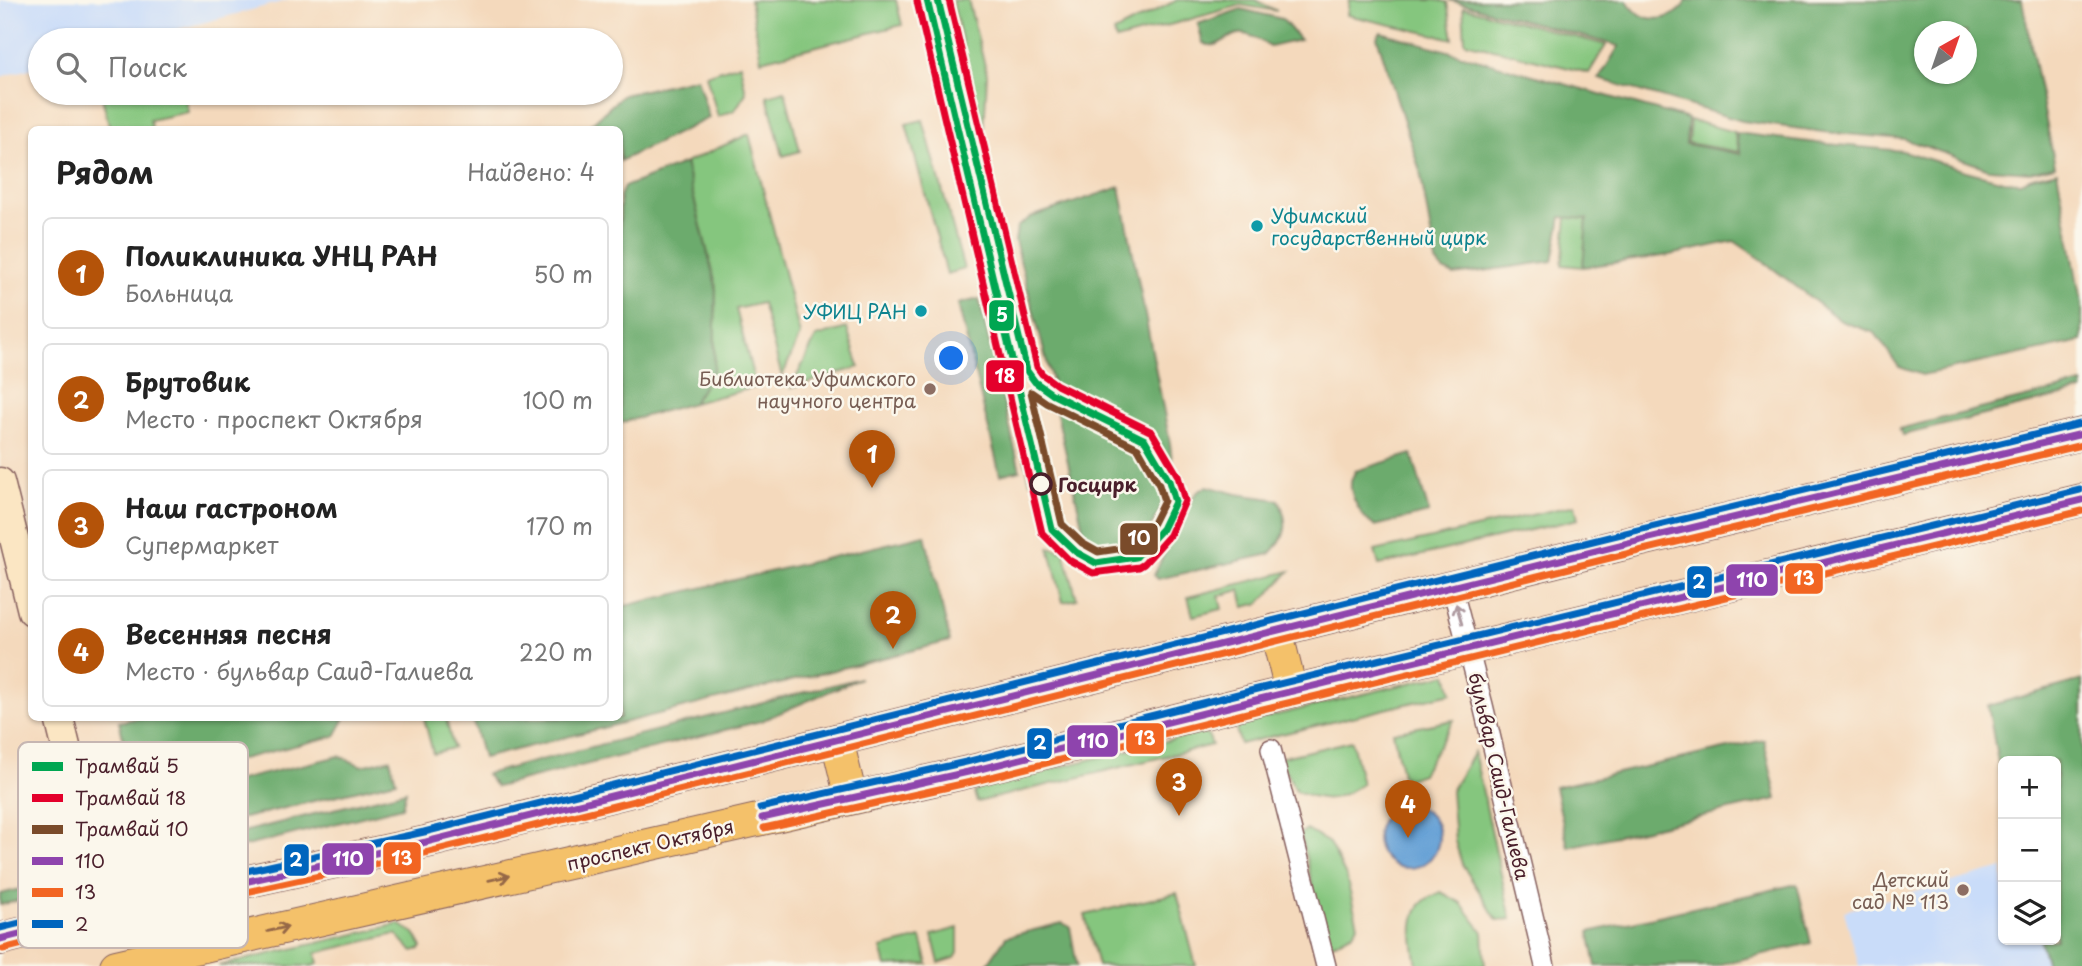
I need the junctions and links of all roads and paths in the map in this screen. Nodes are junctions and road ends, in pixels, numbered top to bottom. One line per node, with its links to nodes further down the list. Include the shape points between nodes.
1 (2082, 434): 4 (main road)
2 (0, 482): 5 (street)
3 (2082, 500): 7 (main road, проспект Октября)
4 (1452, 587): 6 (main road); 7 (street, бульвар Саид-Галиева, one-way to 4)
5 (28, 595)
6 (1276, 630): 8 (main road); 10 (main road)
7 (1469, 649): 8 (main road, проспект Октября); 21 (street, бульвар Саид-Галиева)
8 (1291, 691): 13 (main road, проспект Октября)
9 (60, 721): 11 (street)
10 (837, 740): 13 (main road); 14 (main road)
11 (65, 742)
12 (1271, 749): 20 (street)
13 (851, 798): 16 (main road, проспект Октября, one-way to 13)
14 (248, 881)
15 (18, 934): 17 (main road)
16 (248, 936)
17 (0, 939)
18 (195, 948): 19 (main road, проспект Октября, one-way to 18)
19 (116, 966)
20 (1326, 966)
21 (1545, 966)

